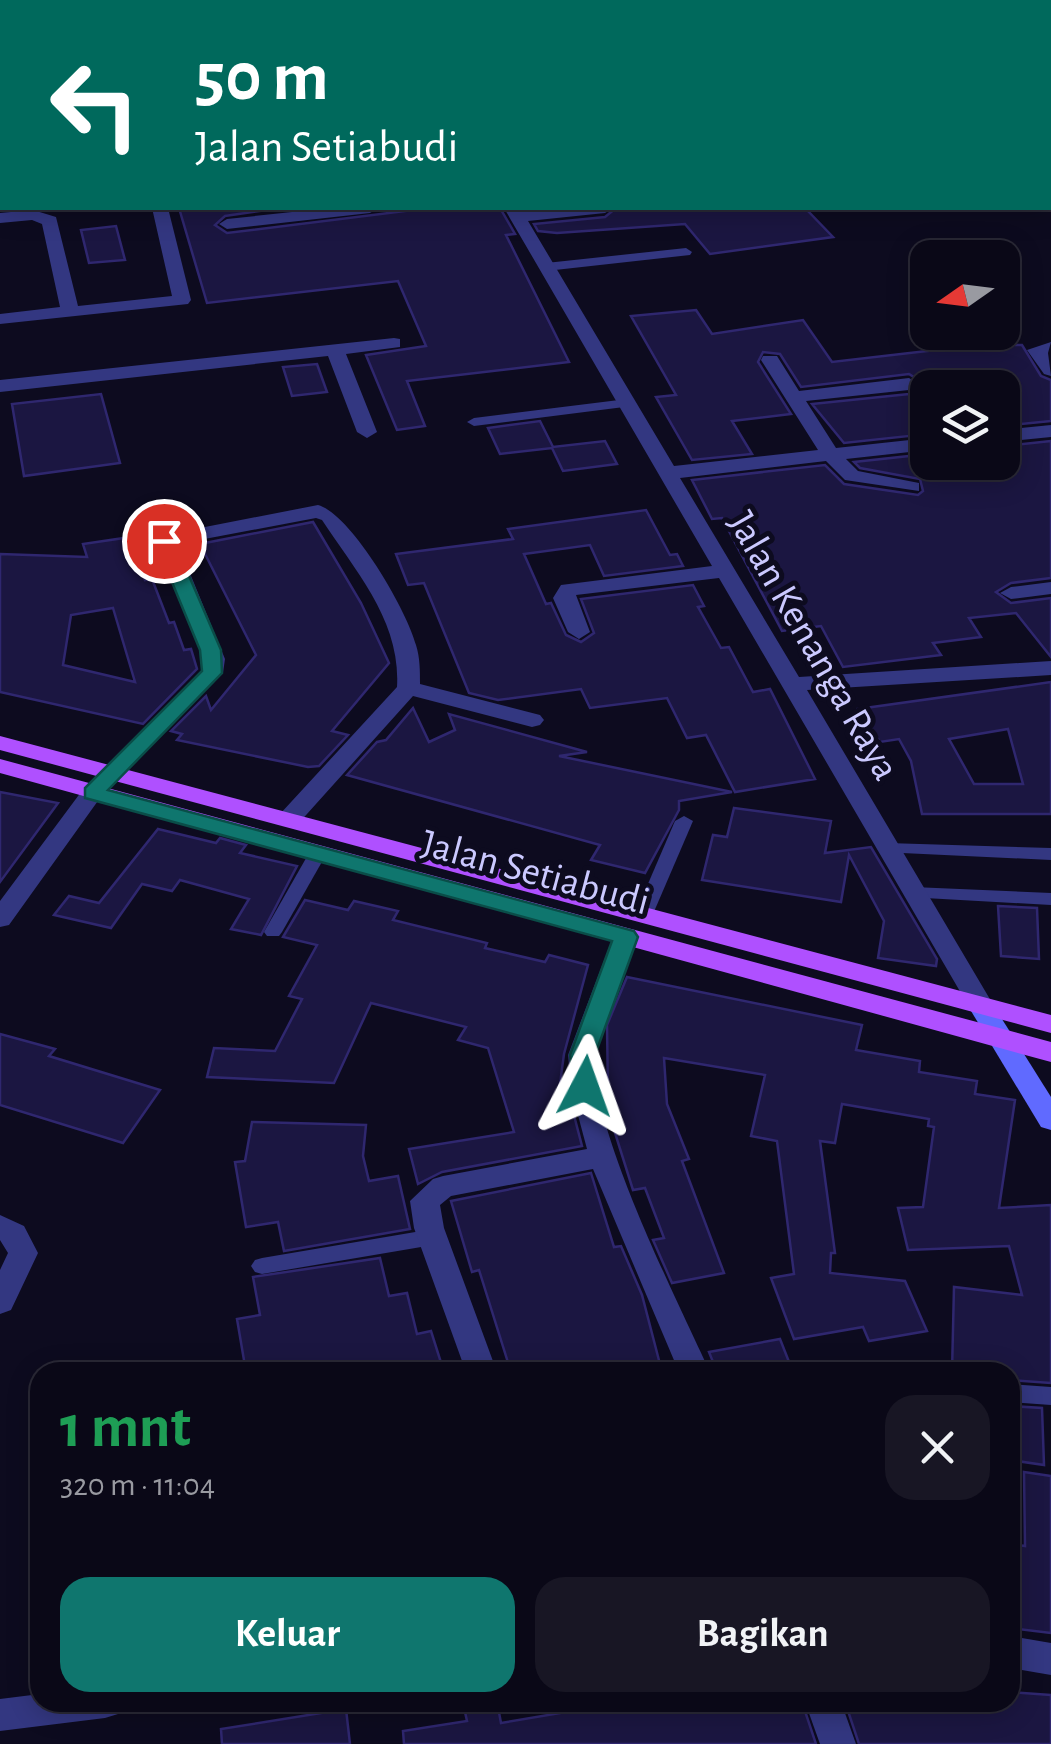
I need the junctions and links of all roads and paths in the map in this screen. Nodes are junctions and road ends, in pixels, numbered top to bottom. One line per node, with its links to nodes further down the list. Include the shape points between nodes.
1 (161, 210): 10 (street, via 178,301)
2 (321, 210): 5 (street)
3 (560, 210): 4 (street)
4 (514, 212): 9 (street, Jalan Kenanga Raya)
5 (224, 216): 7 (street)
6 (0, 218): 10 (street, via 50,221)
7 (235, 243)
8 (686, 252): 9 (lane)
9 (546, 267): 21 (street, Jalan Kenanga Raya)
10 (69, 307): 11 (street); 12 (street)
11 (0, 310)
12 (0, 320)
13 (394, 343): 15 (street)
14 (1051, 347): 17 (street, via 1036,350)
15 (335, 349): 19 (street); 24 (street)
16 (770, 360): 20 (street)
17 (1051, 370)
18 (909, 384): 20 (street)
19 (0, 386)
20 (794, 397): 27 (street)
21 (626, 403): 22 (lane); 28 (street, Jalan Kenanga Raya)
22 (474, 422)
23 (1051, 431): 25 (street)
24 (367, 432)
25 (1020, 434)
26 (910, 446): 27 (street)
27 (830, 454): 28 (street); 29 (street, via 859,480)
28 (668, 473): 30 (street, Jalan Kenanga Raya)
29 (912, 488)
30 (728, 570): 33 (street, via 569,590 564,598); 35 (street, Jalan Kenanga Raya)
31 (1051, 588): 32 (street)
32 (1011, 594)
33 (579, 632)
34 (1051, 668): 35 (street)
35 (793, 684): 43 (street, Jalan Kenanga Raya)
36 (408, 688): 37 (street); 40 (street, via 410,661 394,618 326,514 171,537 164,544 214,666); 41 (street)
37 (532, 720)
38 (0, 742): 40 (main road, Jalan Setiabudi)
39 (0, 766): 40 (main road, Jalan Setiabudi)
40 (101, 783): 41 (main road, Jalan Setiabudi); 44 (main road, Jalan Setiabudi); 48 (street)
41 (289, 819): 49 (main road, Jalan Setiabudi)
42 (684, 822): 49 (lane)
43 (887, 848): 45 (lane); 46 (street, Jalan Kenanga Raya)
44 (318, 853): 49 (main road, Jalan Setiabudi); 50 (lane)
45 (1051, 854)
46 (913, 894): 47 (lane); 51 (street, Jalan Kenanga Raya)
47 (1051, 899)
48 (0, 920)
49 (635, 926): 51 (main road, Jalan Setiabudi); 53 (main road, Jalan Setiabudi); 56 (street, via 582,1055)
50 (273, 932)
51 (981, 1006): 52 (main road, Jalan Setiabudi); 53 (street, Jalan Kenanga Raya)
52 (1051, 1024)
53 (1001, 1038): 54 (main road, Jalan Setiabudi); 55 (street, Jalan Kenanga Raya)
54 (1051, 1052)
55 (1051, 1120)
56 (604, 1156): 58 (street, via 443,1187 425,1201); 62 (street)
57 (0, 1226): 60 (street, via 14,1234 23,1253)
58 (433, 1236): 59 (lane); 61 (street)
59 (262, 1266)
60 (0, 1302)
61 (477, 1362)
62 (690, 1362)
63 (1020, 1394): 64 (lane)
64 (1051, 1396)
65 (1020, 1654): 66 (street)
66 (1051, 1659)
67 (30, 1711): 69 (street)
68 (827, 1712): 70 (street)
69 (0, 1714)
70 (838, 1744)

